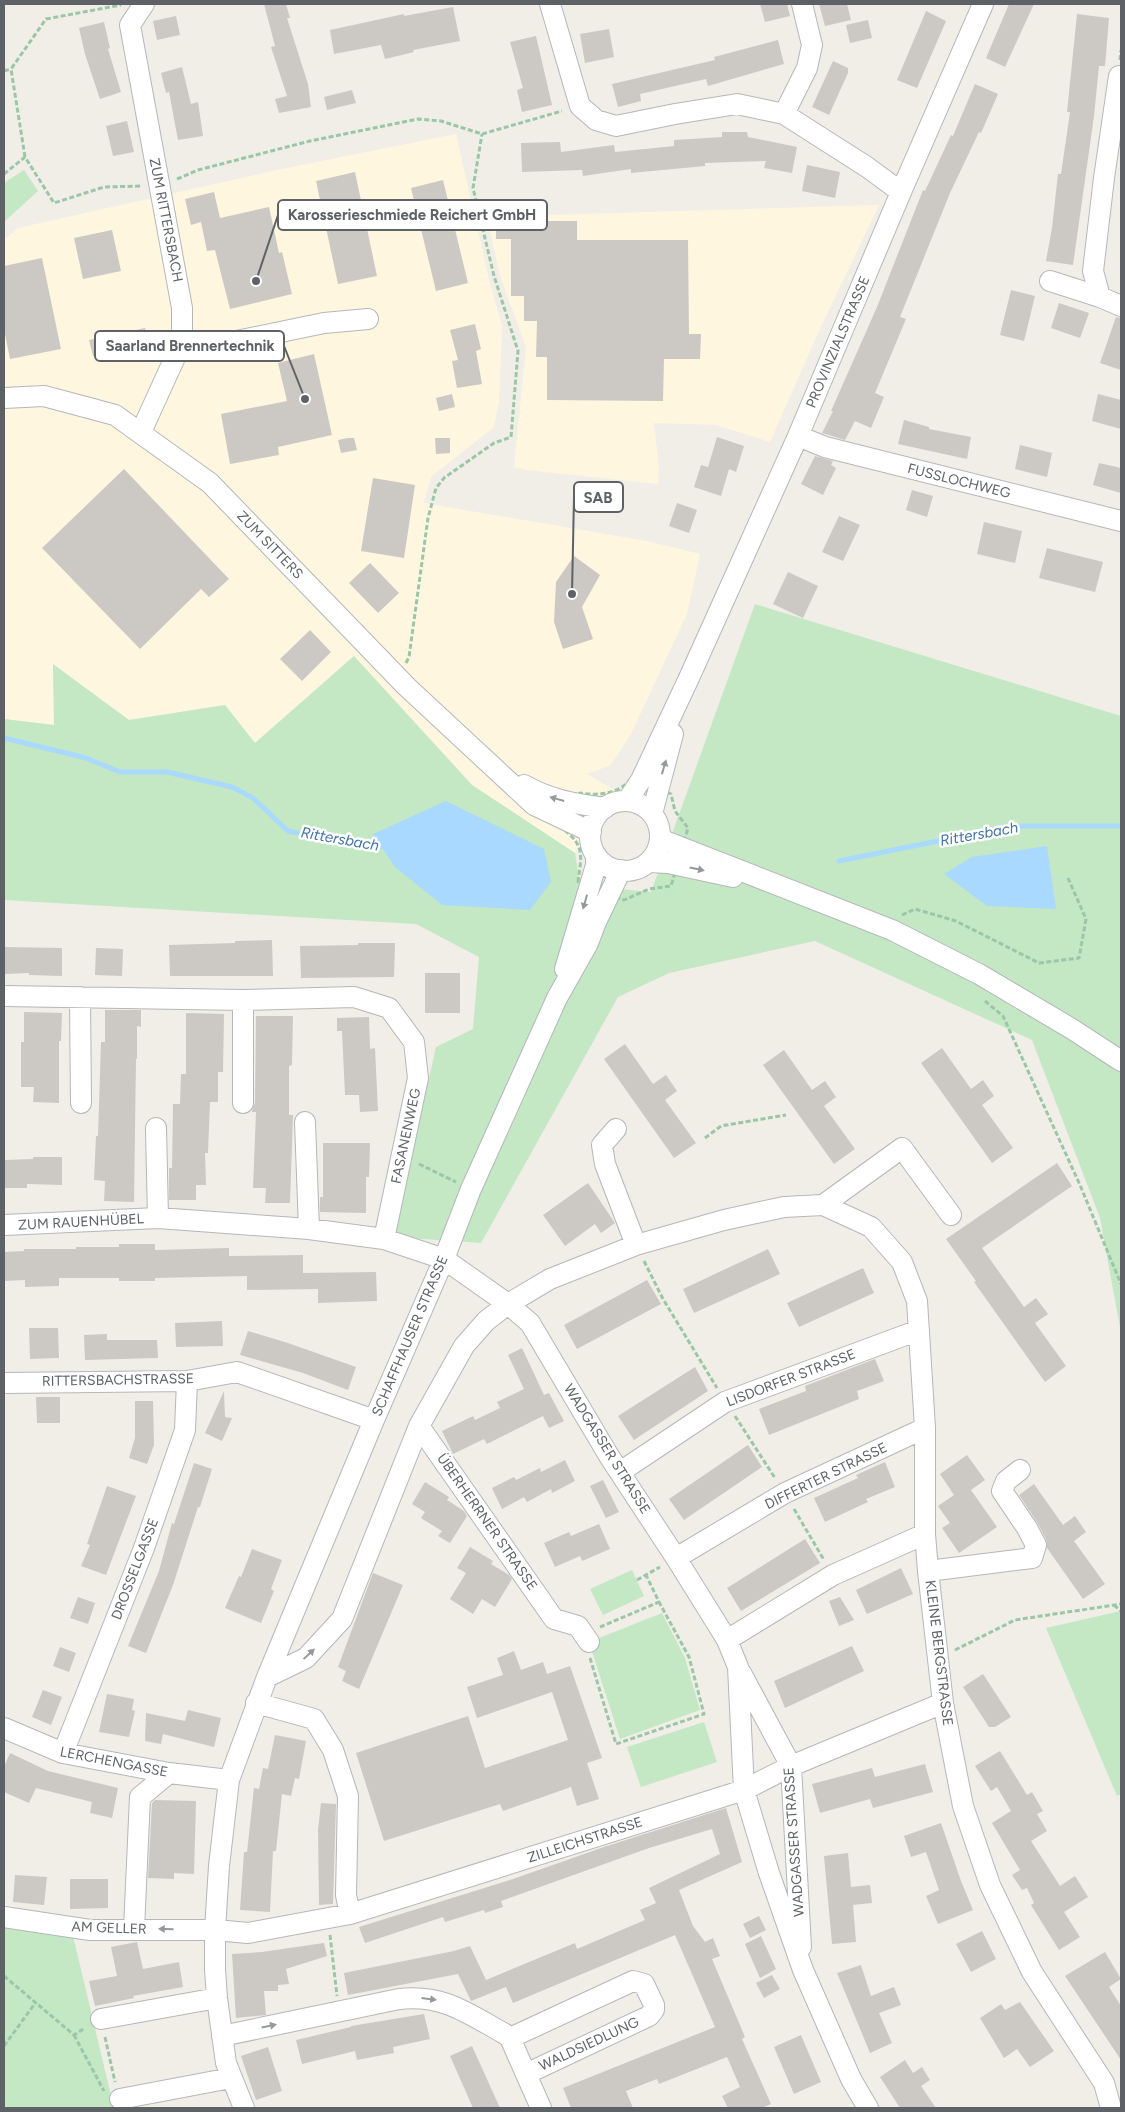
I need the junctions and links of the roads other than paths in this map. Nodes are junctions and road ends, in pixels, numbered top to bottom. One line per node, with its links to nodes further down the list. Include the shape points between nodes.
1 (144, 4): 13 (street, ZUM RITTERSBACH, via 130,25 182,308)
2 (550, 4): 7 (street, via 580,106 596,120 616,126 737,104)
3 (802, 4): 7 (street, via 812,45 807,68)
4 (983, 4): 8 (street, PROVINZIALSTRASSE)
5 (1119, 76): 6 (street)
6 (1118, 112): 10 (street, via 1104,178 1093,271)
7 (784, 114): 8 (street)
8 (901, 192): 16 (street, PROVINZIALSTRASSE)
9 (1050, 281): 10 (street)
10 (1100, 297): 11 (street)
11 (1121, 306)
12 (368, 319): 13 (street, via 324,323 208,347)
13 (182, 342): 15 (street, ZUM RITTERSBACH)
14 (4, 398): 15 (street, ZUM SITTERS, via 44,396 115,415)
15 (141, 432): 21 (street, ZUM SITTERS, via 210,483 396,676 495,768)
16 (798, 436): 17 (street, FUSSLOCHWEG, via 824,447); 18 (street, PROVINZIALSTRASSE, via 689,678)
17 (1121, 521)
18 (649, 784): 19 (street, PROVINZIALSTRASSE); 22 (street, PROVINZIALSTRASSE)
19 (627, 801): 20 (street); 22 (street, via 645,807)
20 (605, 808): 21 (street, ZUM SITTERS); 23 (street, via 593,823)
21 (571, 812): 23 (street, ZUM SITTERS)
22 (652, 814): 24 (street)
23 (591, 832): 25 (street)
24 (660, 836): 26 (street); 27 (street, via 655,854)
25 (596, 855): 28 (street); 31 (street, SCHAFFHAUSER STRASSE, one-way to 31)
26 (680, 856): 27 (street); 33 (street, via 786,888 892,930 979,974 1072,1028)
27 (648, 862): 28 (street, via 640,868)
28 (621, 870): 31 (street, SCHAFFHAUSER STRASSE, via 588,943)
29 (4, 996): 30 (street, FASANENWEG)
30 (80, 997): 32 (street, FASANENWEG); 34 (street)
31 (557, 998): 46 (street, SCHAFFHAUSER STRASSE, via 471,1189)
32 (244, 1000): 35 (street); 44 (street, FASANENWEG, via 354,997 389,1008 414,1042 418,1078)
33 (1121, 1061)
34 (81, 1103)
35 (243, 1103)
36 (305, 1122): 43 (street)
37 (156, 1128): 41 (street, ZUM RAUENHÜBEL)
38 (616, 1128): 45 (street, via 602,1145 605,1164)
39 (823, 1205): 40 (street, via 902,1148); 45 (street, KLEINE BERGSTRASSE, via 784,1207); 48 (street, KLEINE BERGSTRASSE, via 871,1227 902,1262 917,1300)
40 (951, 1215)
41 (158, 1218): 42 (street, ZUM RAUENHÜBEL); 43 (street, ZUM RAUENHÜBEL)
42 (4, 1225)
43 (309, 1229): 44 (street, ZUM RAUENHÜBEL)
44 (384, 1239): 46 (street, ZUM RAUENHÜBEL)
45 (636, 1245): 47 (street, KLEINE BERGSTRASSE, via 550,1279)
46 (444, 1259): 47 (street, WADGASSER STRASSE); 51 (street, SCHAFFHAUSER STRASSE)
47 (508, 1304): 52 (street, KLEINE BERGSTRASSE, via 486,1321 464,1346); 55 (street, WADGASSER STRASSE, via 530,1323)
48 (918, 1330): 53 (street, KLEINE BERGSTRASSE); 55 (street, LISDORFER STRASSE, via 725,1402)
49 (188, 1380): 50 (street, RITTERSBACHSTRASSE); 51 (street, RITTERSBACHSTRASSE, via 237,1372); 66 (street, DROSSELGASSE, via 186,1430 144,1548)
50 (4, 1383)
51 (374, 1420): 62 (street, SCHAFFHAUSER STRASSE)
52 (419, 1426): 59 (street, ÜBERHERRNER STRASSE, via 554,1619 578,1626); 62 (street, one-way to 52, via 306,1658 342,1619)
53 (925, 1428): 56 (street, KLEINE BERGSTRASSE); 57 (street, DIFFERTER STRASSE, via 785,1493)
54 (1020, 1470): 58 (street, via 1006,1482 1002,1491 1036,1544 1032,1558)
55 (620, 1472): 57 (street, WADGASSER STRASSE)
56 (925, 1534): 58 (street, KLEINE BERGSTRASSE); 60 (street, via 833,1575)
57 (676, 1558): 60 (street, WADGASSER STRASSE)
58 (928, 1571): 63 (street, KLEINE BERGSTRASSE)
59 (586, 1638)
60 (727, 1640): 61 (street, WADGASSER STRASSE)
61 (738, 1667): 67 (street, WADGASSER STRASSE); 70 (street, WADGASSER STRASSE)
62 (267, 1677): 64 (street, SCHAFFHAUSER STRASSE)
63 (944, 1702): 67 (street, ZILLEICHSTRASSE); 86 (street, KLEINE BERGSTRASSE, via 963,1806 990,1885 1032,1972 1104,2083)
64 (256, 1703): 69 (street, SCHAFFHAUSER STRASSE); 71 (street, via 314,1720 333,1750 348,1796 346,1895)
65 (4, 1728): 66 (street, LERCHENGASSE)
66 (63, 1753): 68 (street, LERCHENGASSE)
67 (791, 1766): 70 (street, ZILLEICHSTRASSE); 75 (street, WADGASSER STRASSE)
68 (169, 1773): 69 (street, LERCHENGASSE); 73 (street, via 140,1797)
69 (229, 1780): 74 (street, SCHAFFHAUSER STRASSE)
70 (744, 1790): 71 (street, ZILLEICHSTRASSE); 75 (street, WADGASSER STRASSE)
71 (350, 1914): 74 (street, ZILLEICHSTRASSE, via 248,1933)
72 (4, 1917): 73 (street, AM GELLER, via 90,1930)
73 (134, 1929): 74 (street, AM GELLER, one-way to 73)
74 (215, 1930): 76 (street, SCHAFFHAUSER STRASSE)
75 (803, 1970): 85 (street, WADGASSER STRASSE, via 851,2080)
76 (217, 1998): 77 (street); 78 (street, SCHAFFHAUSER STRASSE)
77 (101, 2019)
78 (222, 2036): 79 (street, one-way to 79, via 399,1999 429,1998 463,2011); 81 (street, SCHAFFHAUSER STRASSE)
79 (510, 2038): 80 (street, WALDSIEDLUNG); 80 (street, WALDSIEDLUNG, via 633,1981 644,1984 654,2004 649,2016)
80 (526, 2074): 84 (street, WALDSIEDLUNG)
81 (231, 2078): 82 (street); 83 (street, SCHAFFHAUSER STRASSE)
82 (113, 2098)
83 (244, 2108)
84 (541, 2108)
85 (868, 2108)
86 (1110, 2108)

